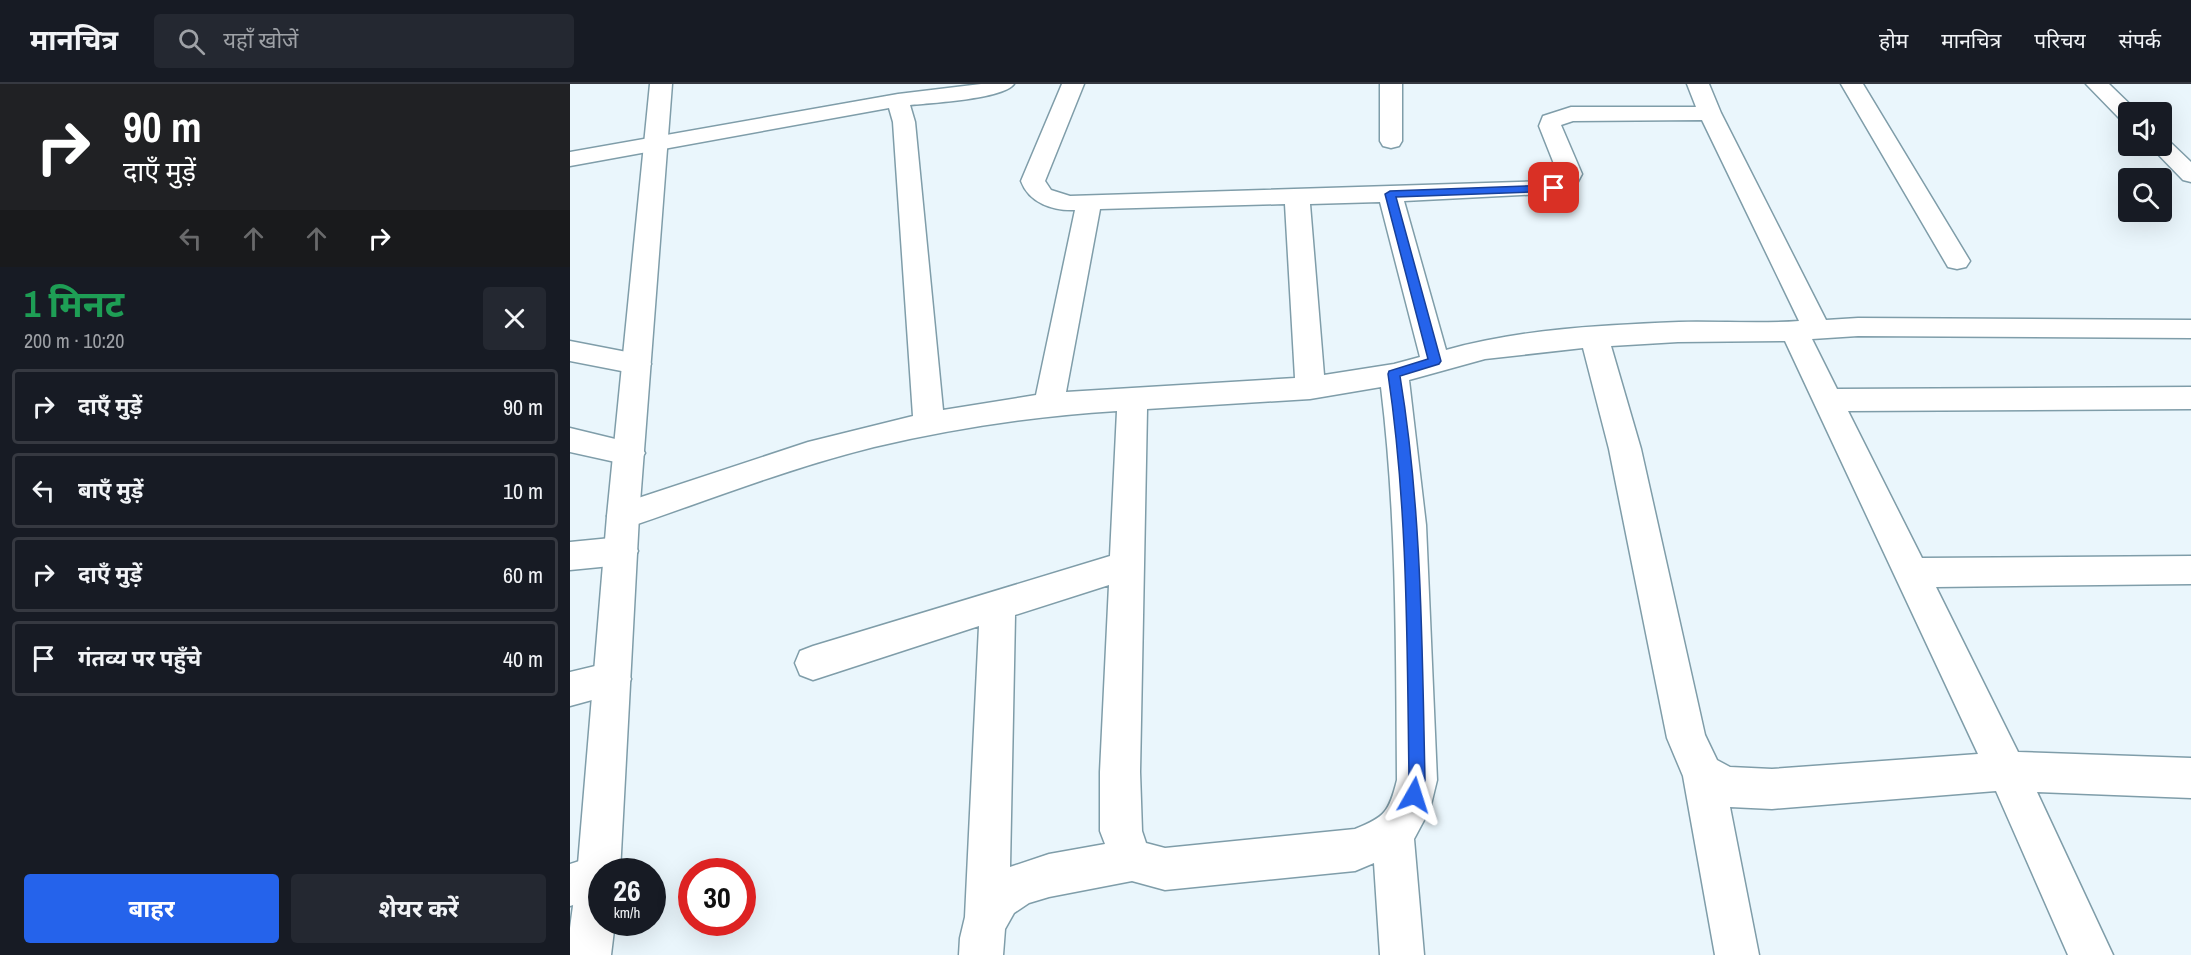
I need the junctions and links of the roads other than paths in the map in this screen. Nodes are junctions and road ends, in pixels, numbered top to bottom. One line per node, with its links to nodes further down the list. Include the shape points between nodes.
1 (661, 84): 12 (street)
2 (1003, 84): 8 (street, via 980,91)
3 (1073, 84): 18 (street, via 1033,181 1035,189 1047,199)
4 (1391, 84): 11 (street)
5 (1698, 84): 10 (street)
6 (1852, 84): 19 (street)
7 (2097, 84): 9 (street)
8 (898, 100): 12 (street); 32 (street, via 904,122)
9 (2118, 104)
10 (1710, 112): 16 (street, via 1559,116 1550,126 1570,174 1567,182 1554,188); 21 (street)
11 (1391, 141)
12 (657, 143): 14 (street); 25 (street)
13 (2171, 156): 15 (street)
14 (570, 159)
15 (2191, 175)
16 (1390, 194): 17 (street); 24 (street)
17 (1298, 197): 18 (street); 27 (street)
18 (1089, 203): 31 (street)
19 (1957, 261)
20 (2191, 329): 21 (street)
21 (1805, 330): 22 (street, via 1678,332); 30 (street)
22 (1595, 339): 24 (street, via 1537,342); 46 (street, via 1625,449 1686,738)
23 (570, 351): 25 (street)
24 (1435, 361): 26 (street)
25 (637, 364): 34 (street)
26 (1394, 374): 27 (street); 48 (street, via 1403,430 1413,572 1417,780 1410,809)
27 (1310, 388): 29 (street)
28 (2191, 398): 30 (street)
29 (1132, 399): 31 (street); 38 (street)
30 (1828, 400): 40 (street)
31 (1049, 404): 32 (street)
32 (929, 423): 35 (street, via 808,454)
33 (570, 440): 34 (street)
34 (629, 453): 35 (street)
35 (623, 516): 36 (street)
36 (621, 551): 37 (street); 43 (street)
37 (570, 556)
38 (1126, 565): 41 (street); 49 (street, via 1121,831)
39 (2191, 570): 40 (street)
40 (1911, 573): 45 (street)
41 (998, 605): 42 (street); 51 (street)
42 (813, 663)
43 (612, 679): 44 (street); 50 (street)
44 (570, 689)
45 (2007, 771): 46 (street, via 1772,789 1726,787); 47 (street); 55 (street)
46 (1703, 774): 54 (street)
47 (2191, 778)
48 (1393, 834): 49 (street, via 1355,850 1165,868); 53 (street)
49 (1132, 860): 51 (street, via 1037,879 1004,893)
50 (584, 880): 52 (street)
51 (984, 936)
52 (589, 955)
53 (1402, 955)
54 (1737, 955)
55 (2091, 955)

